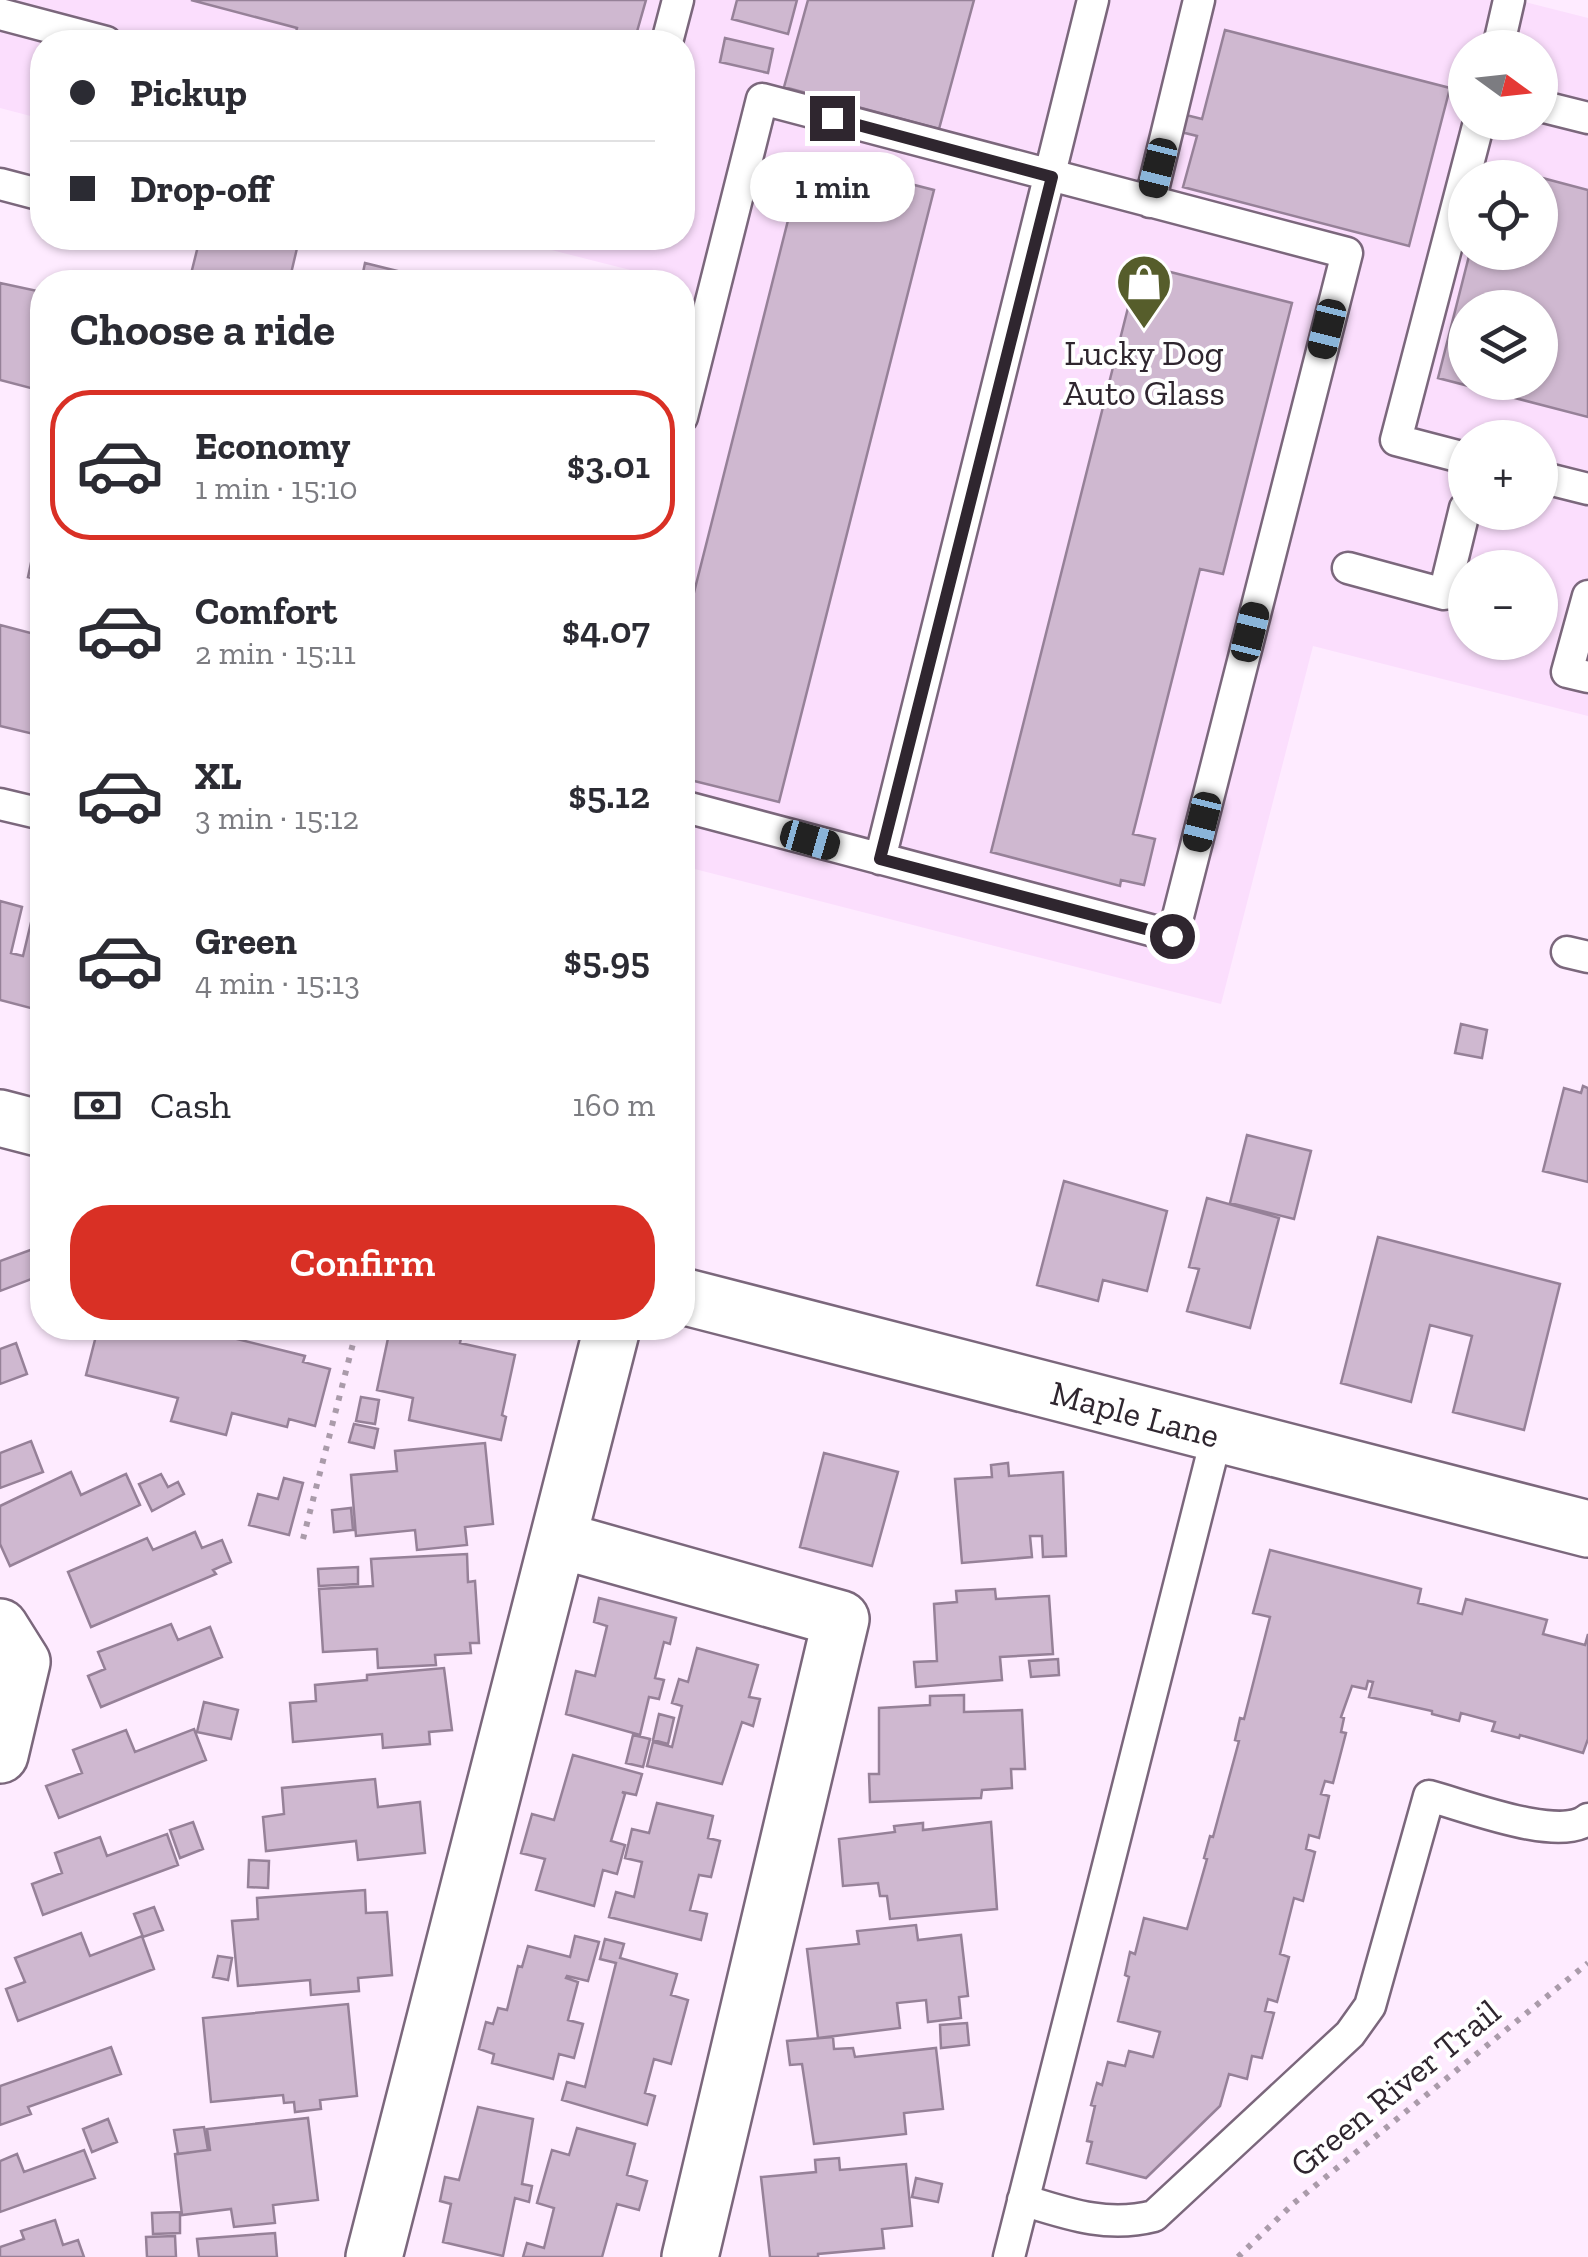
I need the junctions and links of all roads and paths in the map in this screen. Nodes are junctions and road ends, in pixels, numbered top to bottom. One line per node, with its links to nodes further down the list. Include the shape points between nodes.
1 (678, 0): 7 (lane)
2 (1093, 0): 12 (lane)
3 (1199, 0): 15 (lane)
4 (1509, 0): 8 (lane)
5 (0, 14): 6 (lane)
6 (61, 30)
7 (670, 30)
8 (1502, 30)
9 (1558, 110): 10 (lane)
10 (1588, 118)
11 (1474, 140): 17 (lane, via 1396,440)
12 (1052, 177): 15 (lane); 16 (lane, via 762,99); 27 (lane)
13 (0, 184): 14 (lane)
14 (30, 193)
15 (1150, 202): 27 (lane, via 1347,253 1172,936)
16 (695, 366)
17 (1448, 454)
18 (1558, 482): 19 (lane)
19 (1588, 490)
20 (1460, 530): 21 (lane, via 1444,594)
21 (1348, 568)
22 (1588, 596): 23 (lane, via 1567,672)
23 (1588, 678)
24 (0, 804): 26 (lane)
25 (695, 809): 27 (lane)
26 (30, 811)
27 (880, 859)
28 (0, 1118): 29 (street)
29 (30, 1126)
30 (695, 1299): 33 (street, Maple Lane)
31 (355, 1340): 35 (path)
32 (609, 1340): 36 (street)
33 (1216, 1435): 34 (street, Maple Lane); 41 (lane)
34 (1588, 1530)
35 (303, 1539)
36 (560, 1540): 42 (street); 43 (street, via 841,1619)
37 (0, 1628): 38 (street, via 22,1662)
38 (0, 1755)
39 (1588, 1819): 41 (lane, via 1554,1829 1429,1796 1370,2006 1350,2034 1154,2216 1091,2221)
40 (1588, 1963): 45 (path, Green River Trail, via 1294,2203)
41 (1023, 2200): 44 (lane)
42 (374, 2257)
43 (690, 2257)
44 (1009, 2257)
45 (1238, 2257)

